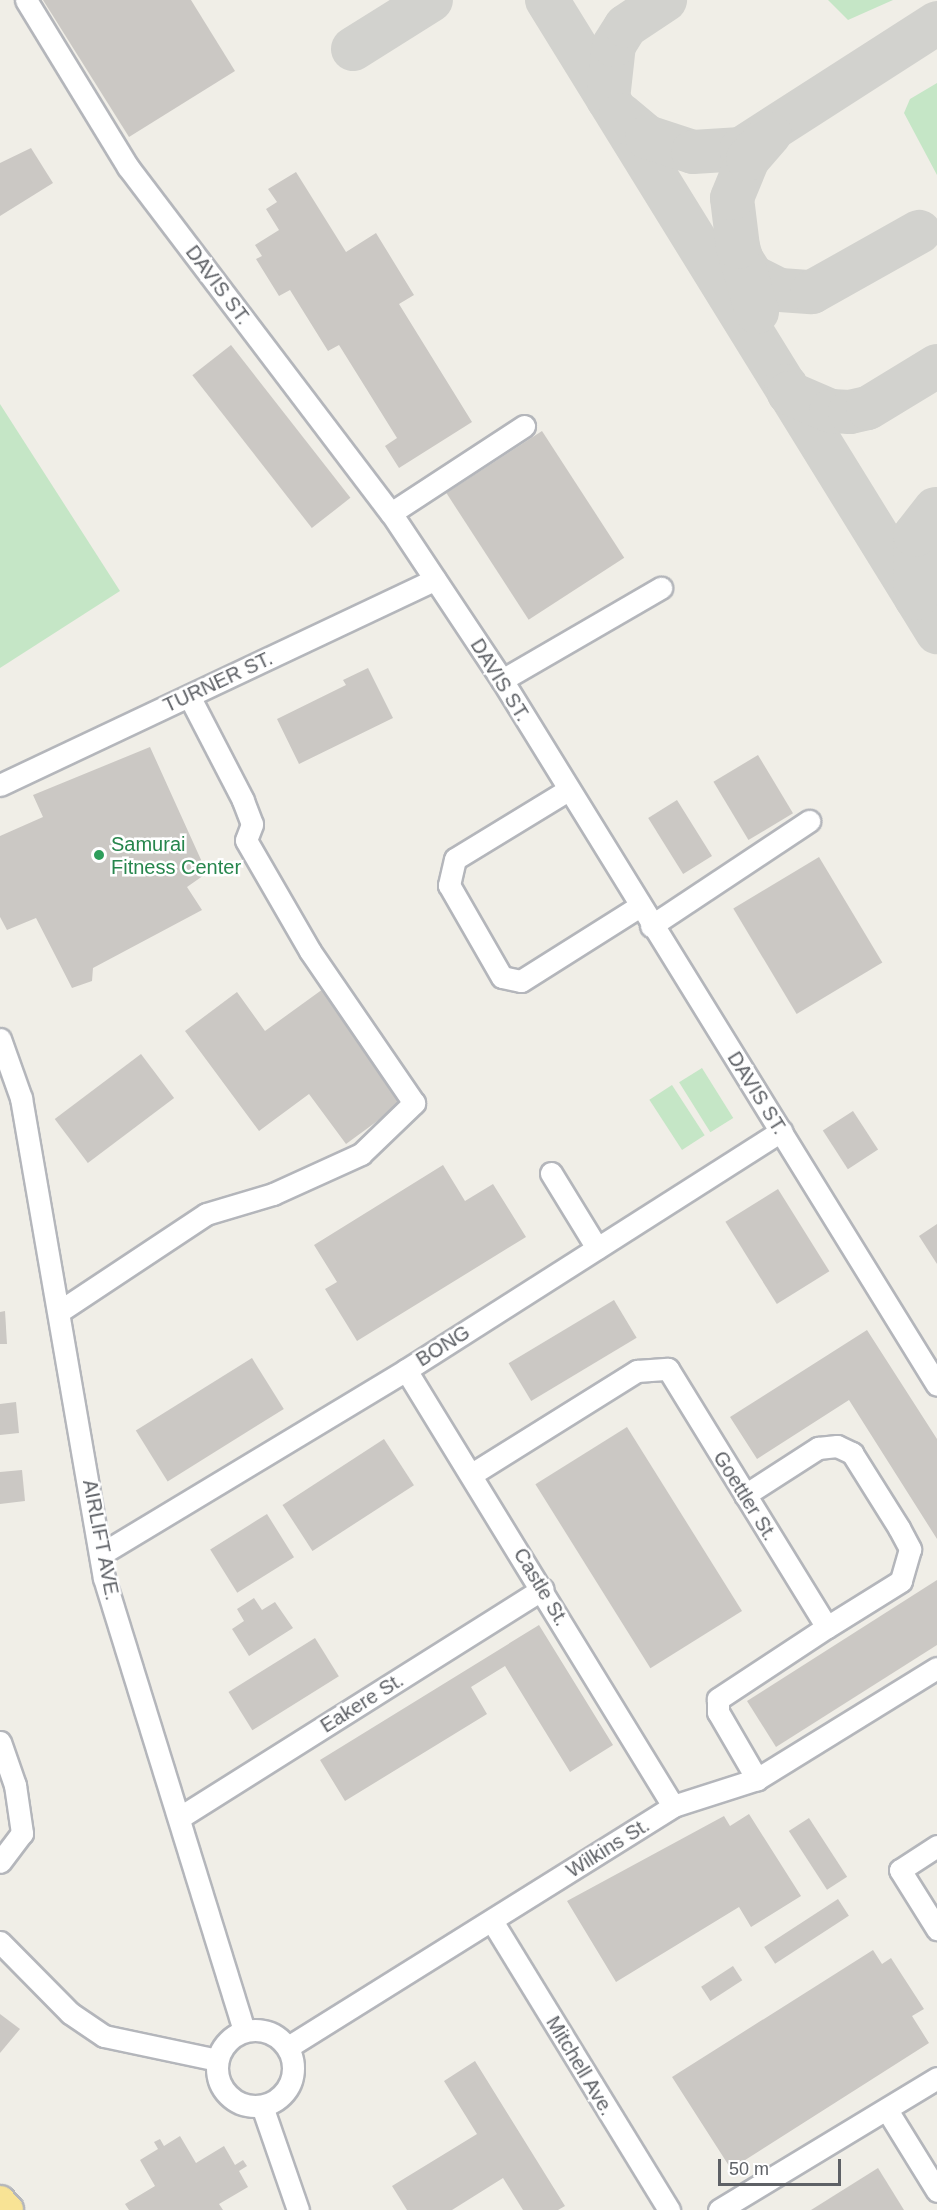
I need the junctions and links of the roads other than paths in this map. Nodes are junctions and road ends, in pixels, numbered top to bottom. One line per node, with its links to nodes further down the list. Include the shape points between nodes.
1 (26, 0): 3 (street, DAVIS ST., via 128,167)
2 (524, 426): 3 (street)
3 (392, 513): 4 (street, DAVIS ST.)
4 (435, 579): 6 (street, DAVIS ST.); 7 (street, TURNER ST.)
5 (661, 588): 6 (street)
6 (502, 680): 9 (street, DAVIS ST.)
7 (189, 696): 8 (street, TURNER ST.); 17 (street, via 243,800 252,824 246,840 309,951 414,1102 361,1154 273,1194 206,1214)
8 (0, 785)
9 (568, 790): 11 (street, DAVIS ST.); 11 (street, via 455,859 449,885 502,977 521,981)
10 (809, 821): 12 (street)
11 (638, 907): 12 (street, DAVIS ST.)
12 (651, 926): 14 (street, DAVIS ST.)
13 (0, 1039): 17 (street, AIRLIFT AVE., via 21,1098)
14 (781, 1131): 16 (street, BONG); 19 (street, DAVIS ST.)
15 (551, 1173): 16 (street)
16 (597, 1248): 18 (street, BONG)
17 (60, 1311): 22 (street, AIRLIFT AVE.)
18 (406, 1370): 20 (street, Castle St.); 22 (street, BONG)
19 (937, 1385)
20 (471, 1474): 21 (street, Goettler St., via 652,1366 668,1369); 23 (street, Castle St.)
21 (745, 1495): 24 (street, Goettler St.); 24 (street, via 818,1448 837,1446 852,1453 899,1528 910,1549 902,1581)
22 (101, 1554): 29 (street, AIRLIFT AVE.)
23 (543, 1589): 28 (street, Castle St.); 29 (street, Eakere St.)
24 (826, 1627): 27 (street, via 718,1699 717,1712)
25 (937, 1668): 27 (street, Wilkins St.)
26 (0, 1742): 31 (street, via 22,1823 14,1849)
27 (757, 1779): 28 (street, Wilkins St.)
28 (673, 1806): 32 (street, Wilkins St.)
29 (182, 1816): 35 (street, AIRLIFT AVE.)
30 (937, 1846): 33 (street, via 900,1870)
31 (0, 1862)
32 (492, 1921): 36 (street, Wilkins St.); 45 (street, Mitchell Ave.)
33 (937, 1929)
34 (0, 1942): 37 (street, via 70,2013 104,2036)
35 (244, 2031): 36 (street, via 264,2030); 37 (street, via 227,2042)
36 (288, 2047): 39 (street, via 293,2059 291,2084)
37 (218, 2060): 39 (street, via 218,2079 227,2095 243,2105)
38 (937, 2078): 40 (street)
39 (262, 2106): 44 (street)
40 (887, 2110): 41 (street); 46 (street)
41 (937, 2191)
42 (0, 2201): 43 (highway)
43 (8, 2210)
44 (298, 2210)
45 (669, 2210)
46 (719, 2210)

